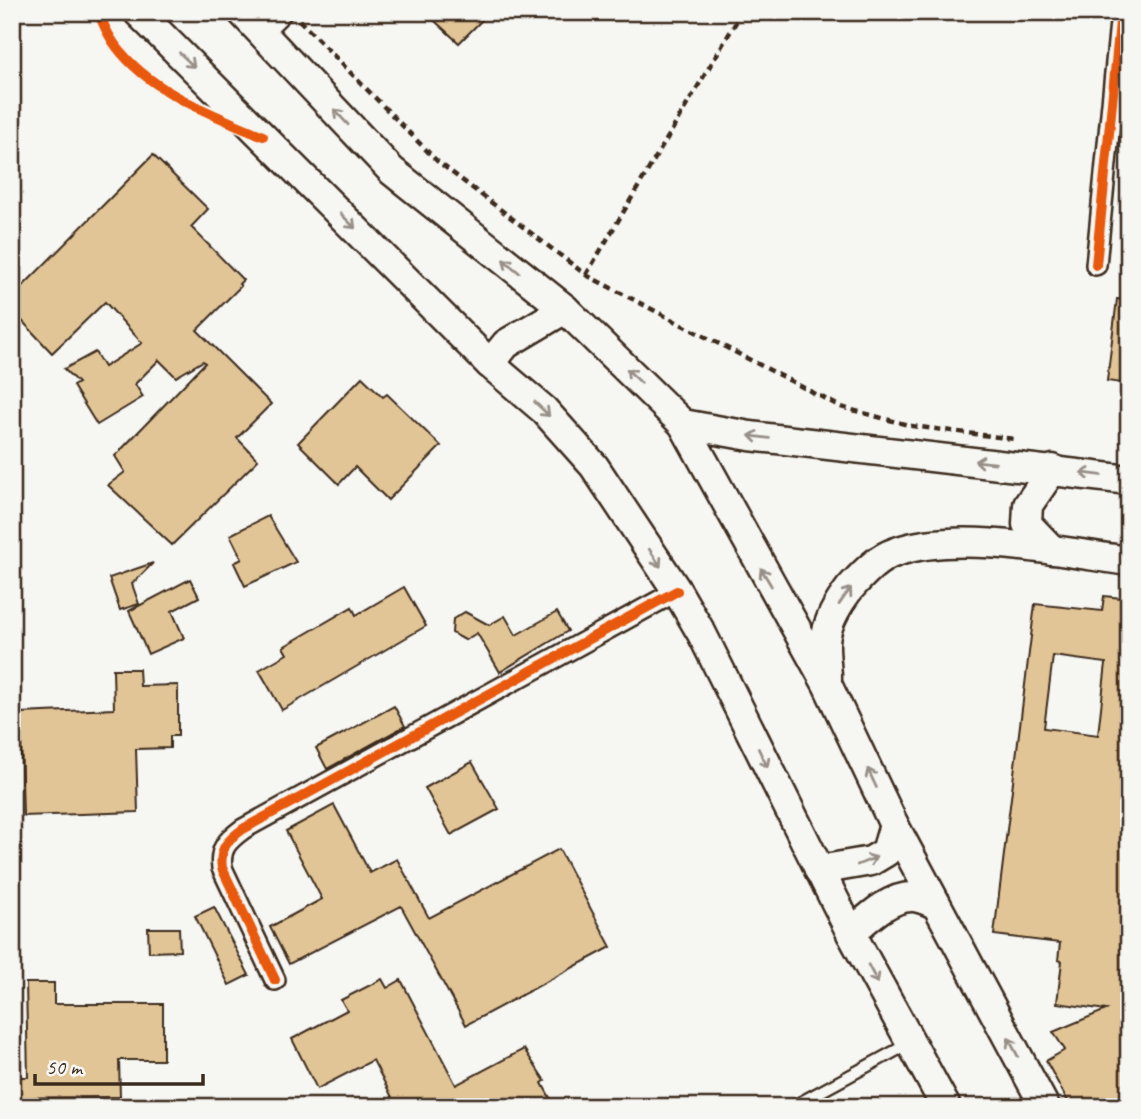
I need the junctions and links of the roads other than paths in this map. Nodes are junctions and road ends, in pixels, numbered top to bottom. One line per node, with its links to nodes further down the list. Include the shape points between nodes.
1 (138, 12): 8 (main road, one-way to 8)
2 (242, 12): 5 (main road)
3 (282, 12): 5 (street)
4 (1121, 12): 6 (street)
5 (262, 32): 7 (main road, one-way to 5, via 392,171)
6 (1096, 265)
7 (565, 309): 8 (main road, via 506,344); 9 (main road, one-way to 7)
8 (490, 365): 14 (main road, one-way to 14, via 544,410 594,466)
9 (683, 424): 10 (main road, one-way to 9, via 750,436); 15 (main road, one-way to 9)
10 (1053, 469): 11 (main road, one-way to 10); 12 (main road, via 1028,505 1027,524)
11 (1129, 480)
12 (1052, 550): 13 (main road); 15 (main road, one-way to 12, via 825,636 833,615 867,569 894,552 932,543)
13 (1129, 561)
14 (677, 591): 17 (main road, one-way to 17); 20 (street, via 228,840 220,856 222,868)
15 (827, 684): 16 (main road, one-way to 15)
16 (894, 825): 17 (main road, one-way to 16, via 872,861 886,852); 18 (main road)
17 (819, 870): 19 (main road)
18 (936, 904): 19 (main road, via 913,897 894,902); 24 (main road, one-way to 18)
19 (851, 933): 21 (main road, one-way to 21)
20 (275, 980)
21 (910, 1042): 22 (lane); 23 (main road)
22 (792, 1107)
23 (946, 1107)
24 (1045, 1107)

